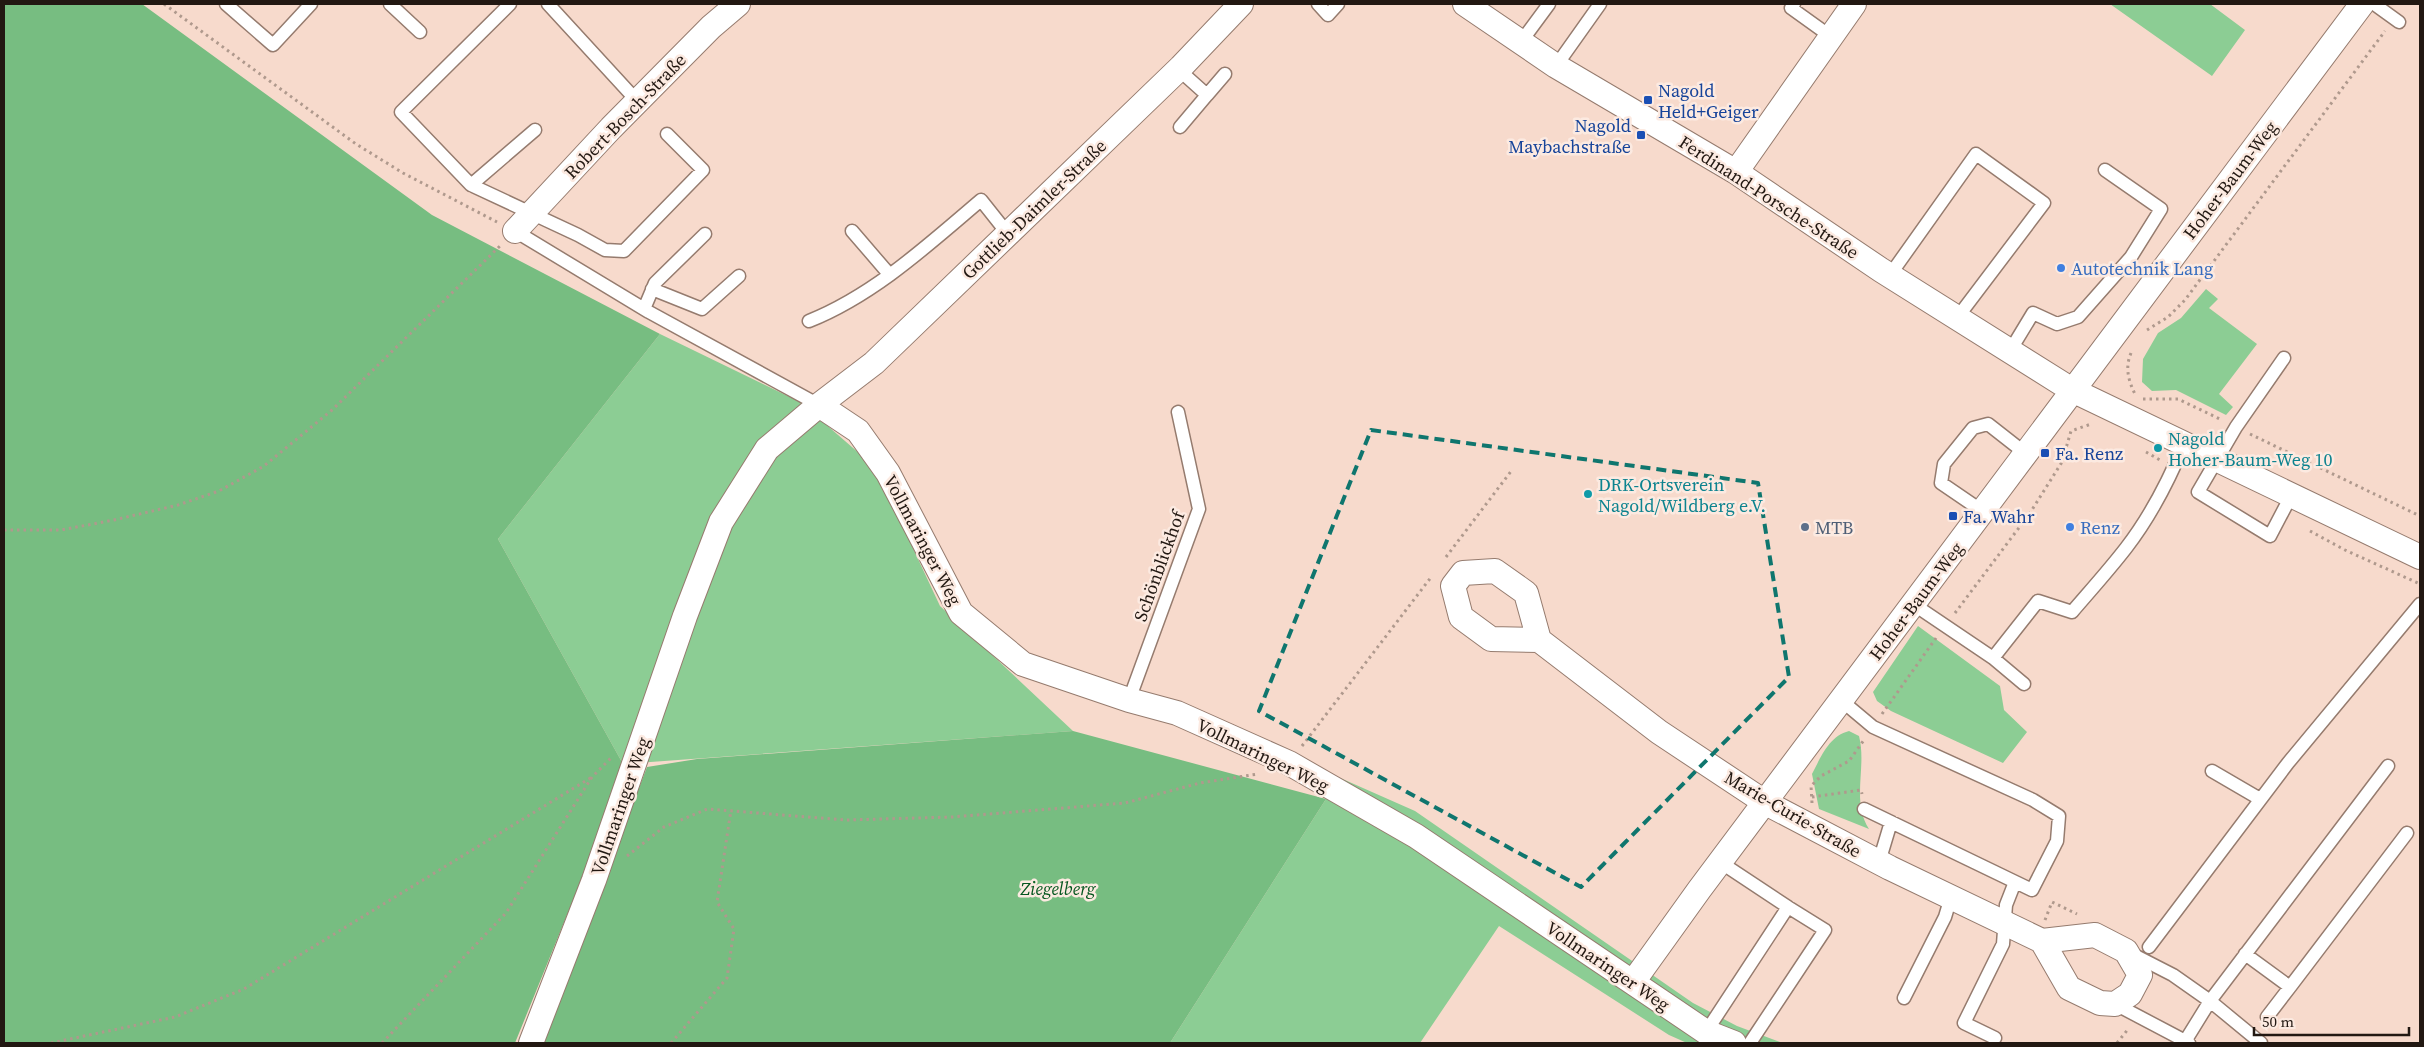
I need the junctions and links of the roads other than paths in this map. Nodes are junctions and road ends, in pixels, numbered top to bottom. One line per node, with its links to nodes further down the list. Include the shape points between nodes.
1 (226, 4): 2 (lane, via 273,45)
2 (311, 4)
3 (390, 4): 18 (lane)
4 (510, 4): 31 (lane, via 401,112)
5 (548, 4): 25 (lane)
6 (738, 4): 25 (street, Robert-Bosch-Straße)
7 (1241, 4): 22 (street, Gottlieb-Daimler-Straße)
8 (1318, 4): 9 (lane, via 1328,15)
9 (1338, 4)
10 (1465, 4): 20 (street, Ferdinand-Porsche-Straße)
11 (1549, 4): 20 (lane)
12 (1600, 4): 21 (lane)
13 (1794, 4): 19 (lane, via 1791,8)
14 (1854, 4): 19 (street)
15 (2362, 4): 46 (street, Hoher-Baum-Weg)
16 (2374, 4): 17 (lane)
17 (2396, 20)
18 (420, 32)
19 (1830, 36): 30 (street)
20 (1521, 42): 21 (street, Ferdinand-Porsche-Straße)
21 (1556, 66): 30 (street, Ferdinand-Porsche-Straße)
22 (1178, 69): 24 (lane); 36 (street, Gottlieb-Daimler-Straße)
23 (1225, 74): 24 (lane)
24 (1207, 95): 26 (lane)
25 (638, 102): 32 (street, Robert-Bosch-Straße)
26 (1180, 127)
27 (535, 130): 31 (lane)
28 (667, 134): 32 (lane, via 702,170 624,251 605,250)
29 (2105, 170): 44 (lane, via 2161,209 2131,257 2078,317 2057,324 2033,313)
30 (1736, 172): 38 (street, Ferdinand-Porsche-Straße)
31 (471, 185): 32 (lane)
32 (532, 212): 33 (street, Robert-Bosch-Straße)
33 (514, 231): 41 (lane)
34 (852, 231): 37 (lane)
35 (705, 234): 40 (lane)
36 (1008, 234): 37 (lane, via 981,200 916,255); 47 (street, Gottlieb-Daimler-Straße, via 874,363)
37 (888, 274): 43 (lane, via 851,302)
38 (1890, 275): 42 (street, Ferdinand-Porsche-Straße); 42 (lane, via 1976,154 2044,203)
39 (739, 276): 40 (lane, via 702,309)
40 (652, 289): 41 (lane)
41 (644, 309): 47 (lane)
42 (1957, 318): 44 (street, Ferdinand-Porsche-Straße)
43 (810, 321)
44 (2010, 351): 46 (street, Ferdinand-Porsche-Straße)
45 (2284, 358): 51 (lane)
46 (2072, 390): 49 (street, Ferdinand-Porsche-Straße); 50 (street, Hoher-Baum-Weg)
47 (819, 405): 60 (street, Vollmaringer Weg, via 858,431 888,473 961,613 1023,664); 87 (street, Vollmaringer Weg, via 767,449 721,522 685,616 594,880)
48 (1178, 412): 60 (lane, Schönblickhof, via 1199,510)
49 (2184, 444): 51 (street, Ferdinand-Porsche-Straße); 58 (lane, via 2128,546 2072,612 2038,601)
50 (2026, 453): 53 (street, Hoher-Baum-Weg); 53 (lane, via 1988,424 1973,428 1944,464 1941,483)
51 (2215, 459): 52 (street, Ferdinand-Porsche-Straße); 52 (lane, via 2198,492 2270,536)
52 (2291, 496): 54 (street, Ferdinand-Porsche-Straße)
53 (1982, 511): 55 (street, Hoher-Baum-Weg)
54 (2420, 557)
55 (1913, 604): 58 (lane); 61 (street, Hoher-Baum-Weg)
56 (2420, 604): 64 (lane)
57 (1538, 640): 65 (street, Marie-Curie-Straße, via 1659,732)
58 (1993, 658): 59 (lane)
59 (2024, 684)
60 (1129, 700): 79 (street, Vollmaringer Weg, via 1177,713 1289,763 1416,836)
61 (1842, 701): 65 (street, Hoher-Baum-Weg); 71 (lane, via 1873,726 2032,800 2059,816 2057,841 2032,890)
62 (2388, 766): 78 (lane)
63 (2212, 771): 64 (lane)
64 (2260, 800): 76 (lane)
65 (1766, 803): 69 (street, Hoher-Baum-Weg); 70 (street, Marie-Curie-Straße)
66 (1864, 809): 67 (lane)
67 (1891, 822): 70 (lane); 71 (lane)
68 (2407, 832): 80 (lane)
69 (1720, 862): 73 (lane); 79 (street, Hoher-Baum-Weg)
70 (1879, 862): 72 (street, Marie-Curie-Straße)
71 (2014, 882): 74 (lane)
72 (1951, 897): 74 (street, Marie-Curie-Straße); 81 (lane, via 1946,917)
73 (1788, 907): 85 (lane); 89 (lane, via 1825,930)
74 (2003, 922): 75 (street, Marie-Curie-Straße); 86 (lane, via 2003,944 1964,1023)
75 (2042, 941): 77 (street, via 2095,935); 83 (street, via 2069,988 2100,1003)
76 (2149, 947)
77 (2126, 951): 82 (lane, via 2173,975); 83 (street, via 2140,975 2130,994)
78 (2245, 954): 80 (lane); 82 (lane)
79 (1633, 982): 85 (street, Vollmaringer Weg)
80 (2290, 988): 84 (lane)
81 (1904, 998)
82 (2210, 1000): 90 (lane); 91 (lane)
83 (2116, 1004): 90 (lane)
84 (2267, 1017)
85 (1706, 1032): 88 (street, Vollmaringer Weg)
86 (1995, 1038)
87 (531, 1043)
88 (1734, 1043)
89 (1750, 1043)
90 (2186, 1043)
91 (2261, 1043)

